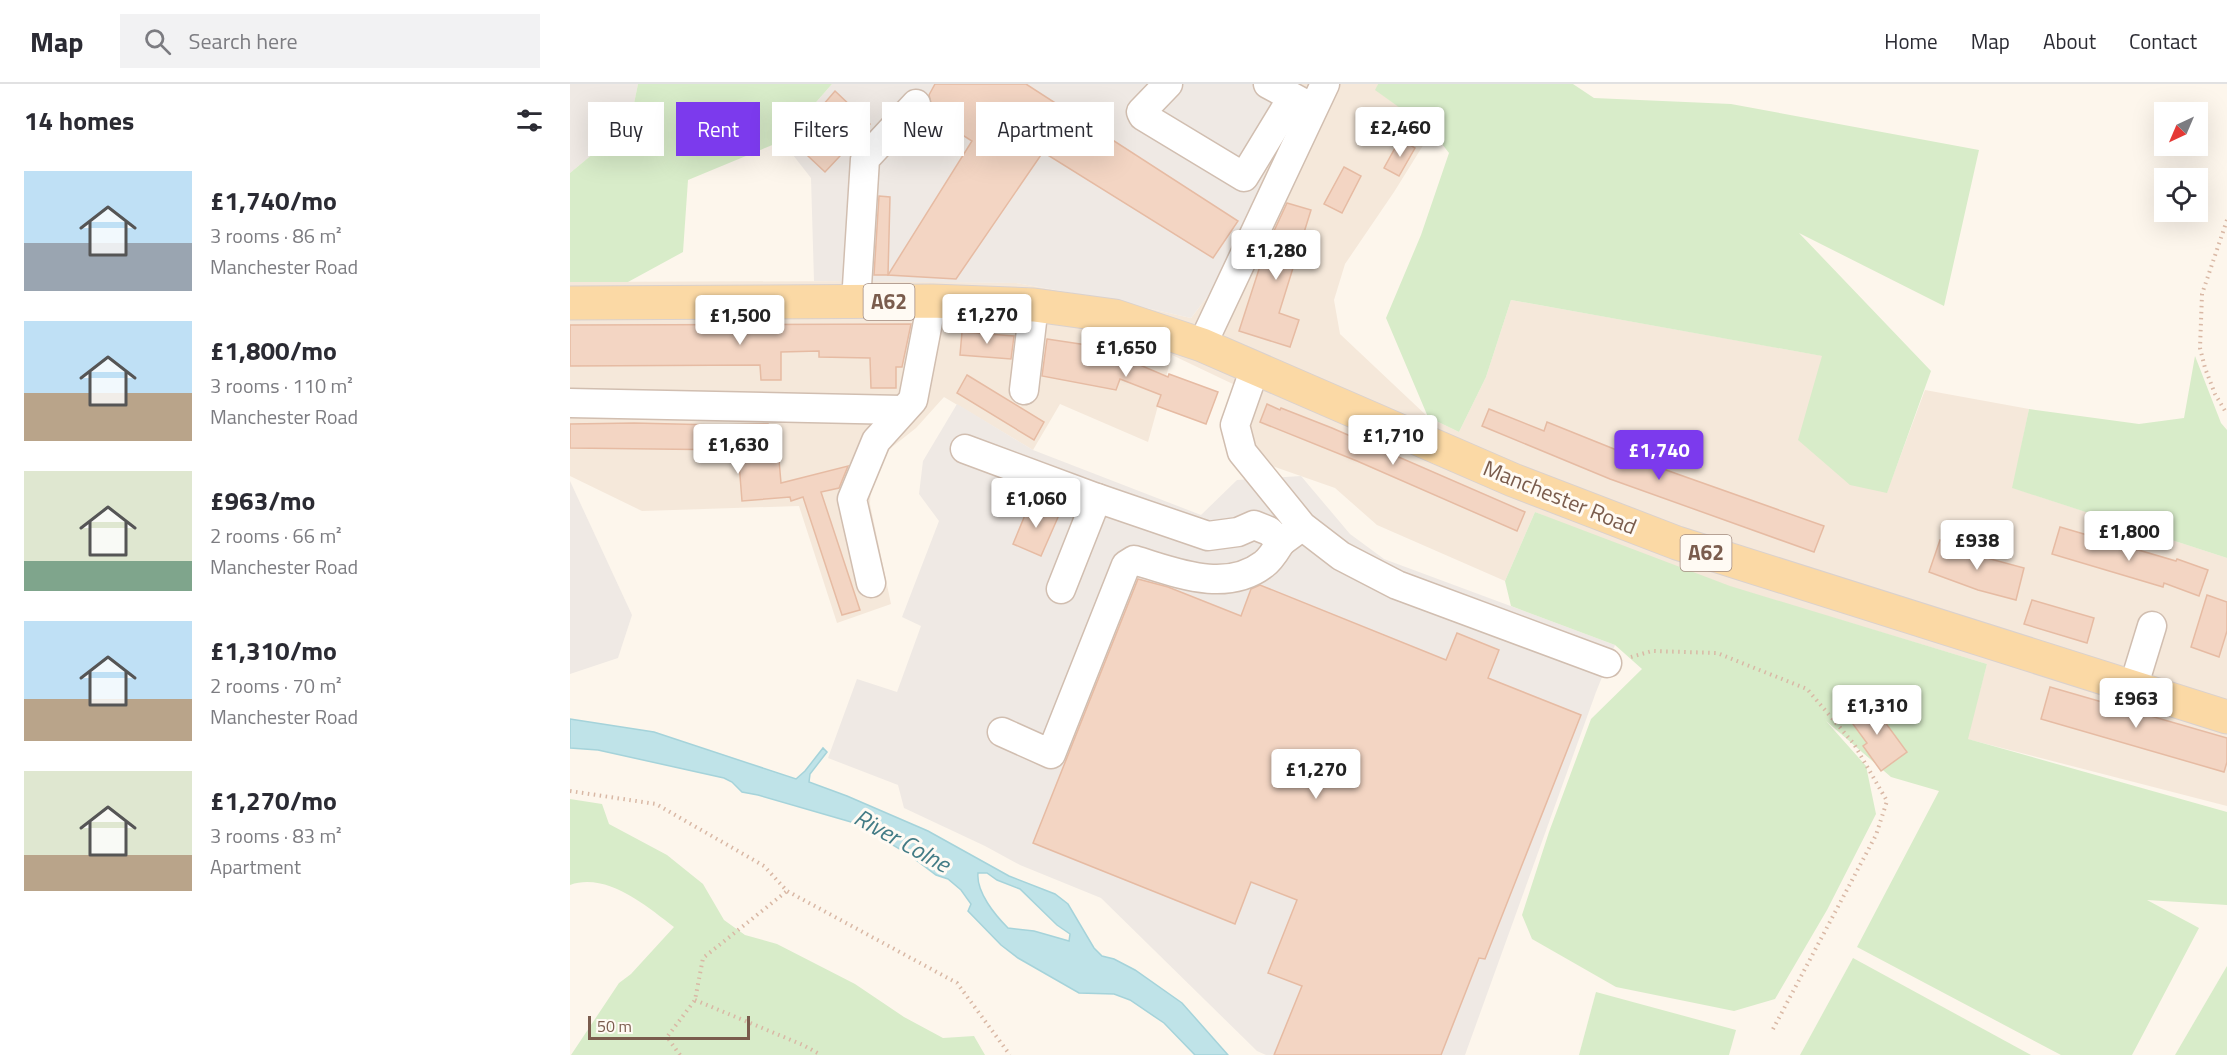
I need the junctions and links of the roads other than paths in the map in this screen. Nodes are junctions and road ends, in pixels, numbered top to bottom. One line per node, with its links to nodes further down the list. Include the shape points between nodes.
1 (1168, 84): 2 (street, via 1141,112 1143,116 1244,177)
2 (1300, 93): 8 (street)
3 (882, 141): 5 (street, via 865,159)
4 (932, 301): 5 (main road, Manchester Road / A62); 7 (main road, Manchester Road / A62); 12 (street, via 913,400)
5 (856, 302): 6 (main road, Manchester Road / A62)
6 (570, 303)
7 (1034, 305): 8 (main road, Manchester Road / A62, via 1114,316); 10 (street)
8 (1202, 345): 9 (main road, Manchester Road / A62)
9 (1255, 368): 15 (street, via 1235,425 1242,452); 20 (main road, Manchester Road / A62, via 1512,480 1677,543)
10 (1024, 390)
11 (570, 403): 12 (street)
12 (902, 411): 16 (street, via 876,441 852,498)
13 (965, 449): 14 (street)
14 (1097, 498): 15 (street, via 1208,536 1238,532 1254,525); 17 (street)
15 (1292, 534): 19 (street, via 1397,585); 22 (street, via 1266,563 1250,574 1223,579 1193,578 1134,560 1126,565 1051,754)
16 (871, 583)
17 (1061, 589)
18 (2152, 626): 20 (street)
19 (1607, 663)
20 (2133, 688): 21 (main road, Manchester Road / A62)
21 (2227, 717)
22 (1002, 732)

